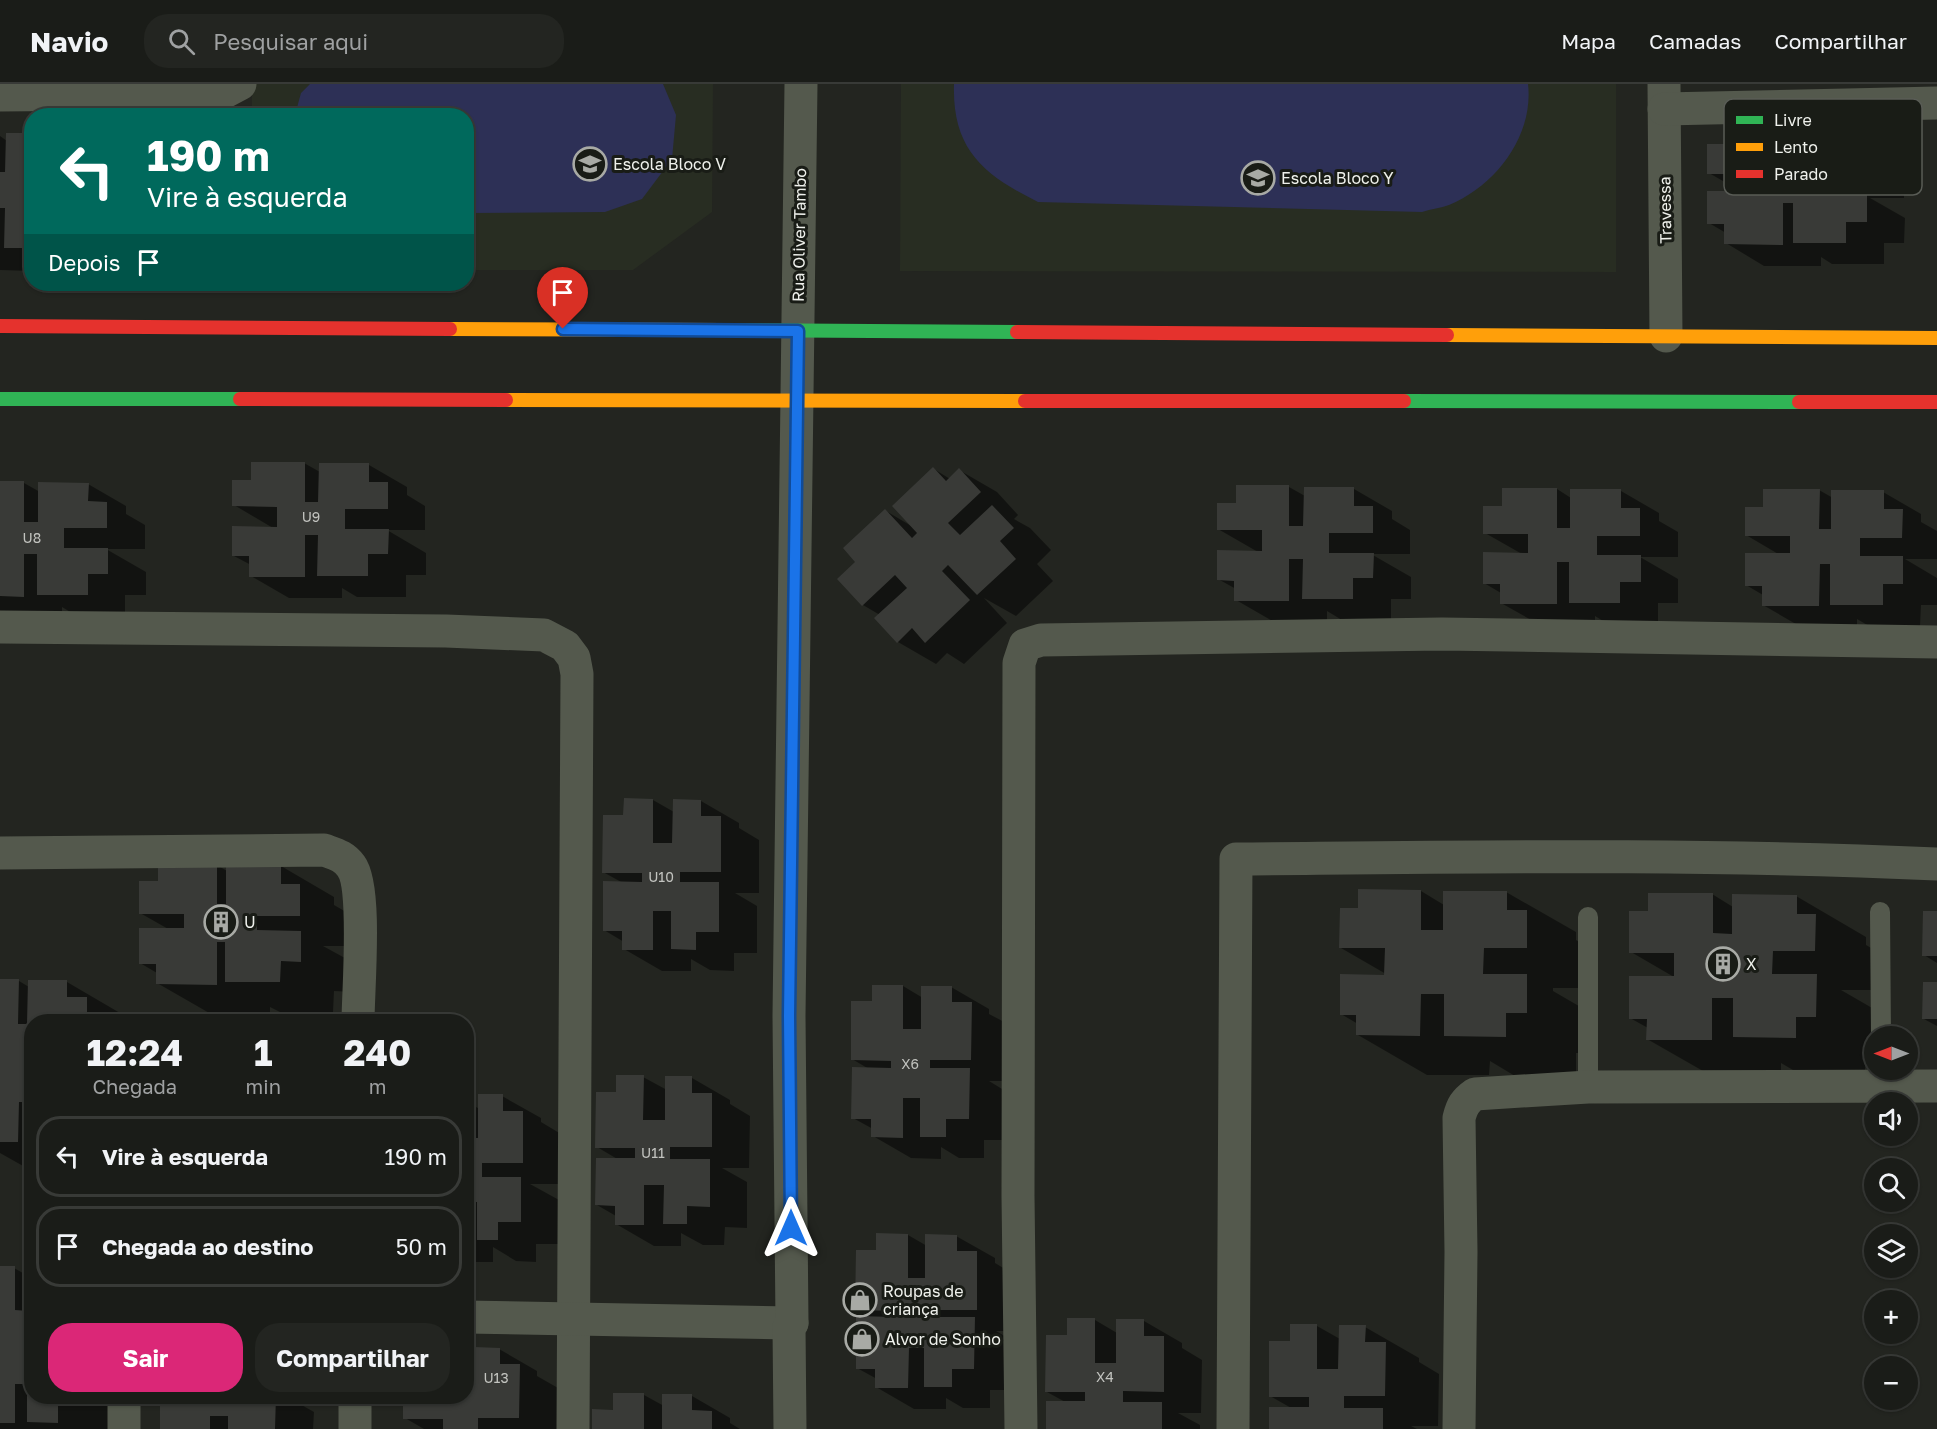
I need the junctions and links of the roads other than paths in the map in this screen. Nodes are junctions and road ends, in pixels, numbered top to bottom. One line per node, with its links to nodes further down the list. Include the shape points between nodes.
1 (240, 84): 9 (street, via 223,93)
2 (801, 84): 11 (street, Rua Oliver Tambo)
3 (1793, 94): 5 (street); 6 (street)
4 (0, 95): 9 (street)
5 (1664, 97): 12 (street, Travessa)
6 (1873, 99)
7 (1922, 102): 8 (street)
8 (1937, 103)
9 (158, 104)
10 (0, 326): 11 (street)
11 (798, 331): 12 (street); 15 (street, Rua Oliver Tambo)
12 (1666, 336): 13 (street)
13 (1937, 338)
14 (0, 399): 15 (street)
15 (796, 400): 16 (street); 31 (street, Rua Oliver Tambo, via 789,1016)
16 (1937, 402)
17 (0, 627): 30 (street, via 446,631 544,635 565,646 574,658 578,674)
18 (1937, 642): 38 (street, via 1430,634 1075,639 1031,641 1025,645 1019,663)
19 (0, 853): 23 (street, via 324,850 341,855 352,867 360,904)
20 (1937, 864): 39 (street, via 1525,857 1236,860)
21 (1880, 912): 24 (lane)
22 (1588, 917): 28 (lane)
23 (358, 1014)
24 (1881, 1026)
25 (1864, 1078): 28 (street)
26 (1900, 1080): 27 (street)
27 (1937, 1086)
28 (1588, 1087): 40 (street, via 1475,1094 1462,1106)
29 (474, 1317): 30 (street)
30 (574, 1318): 31 (street); 36 (street)
31 (792, 1323): 37 (street, Rua Oliver Tambo)
32 (124, 1404): 34 (street)
33 (355, 1404): 35 (street)
34 (124, 1429)
35 (355, 1429)
36 (573, 1429)
37 (790, 1429)
38 (1021, 1429)
39 (1233, 1429)
40 (1459, 1429)

